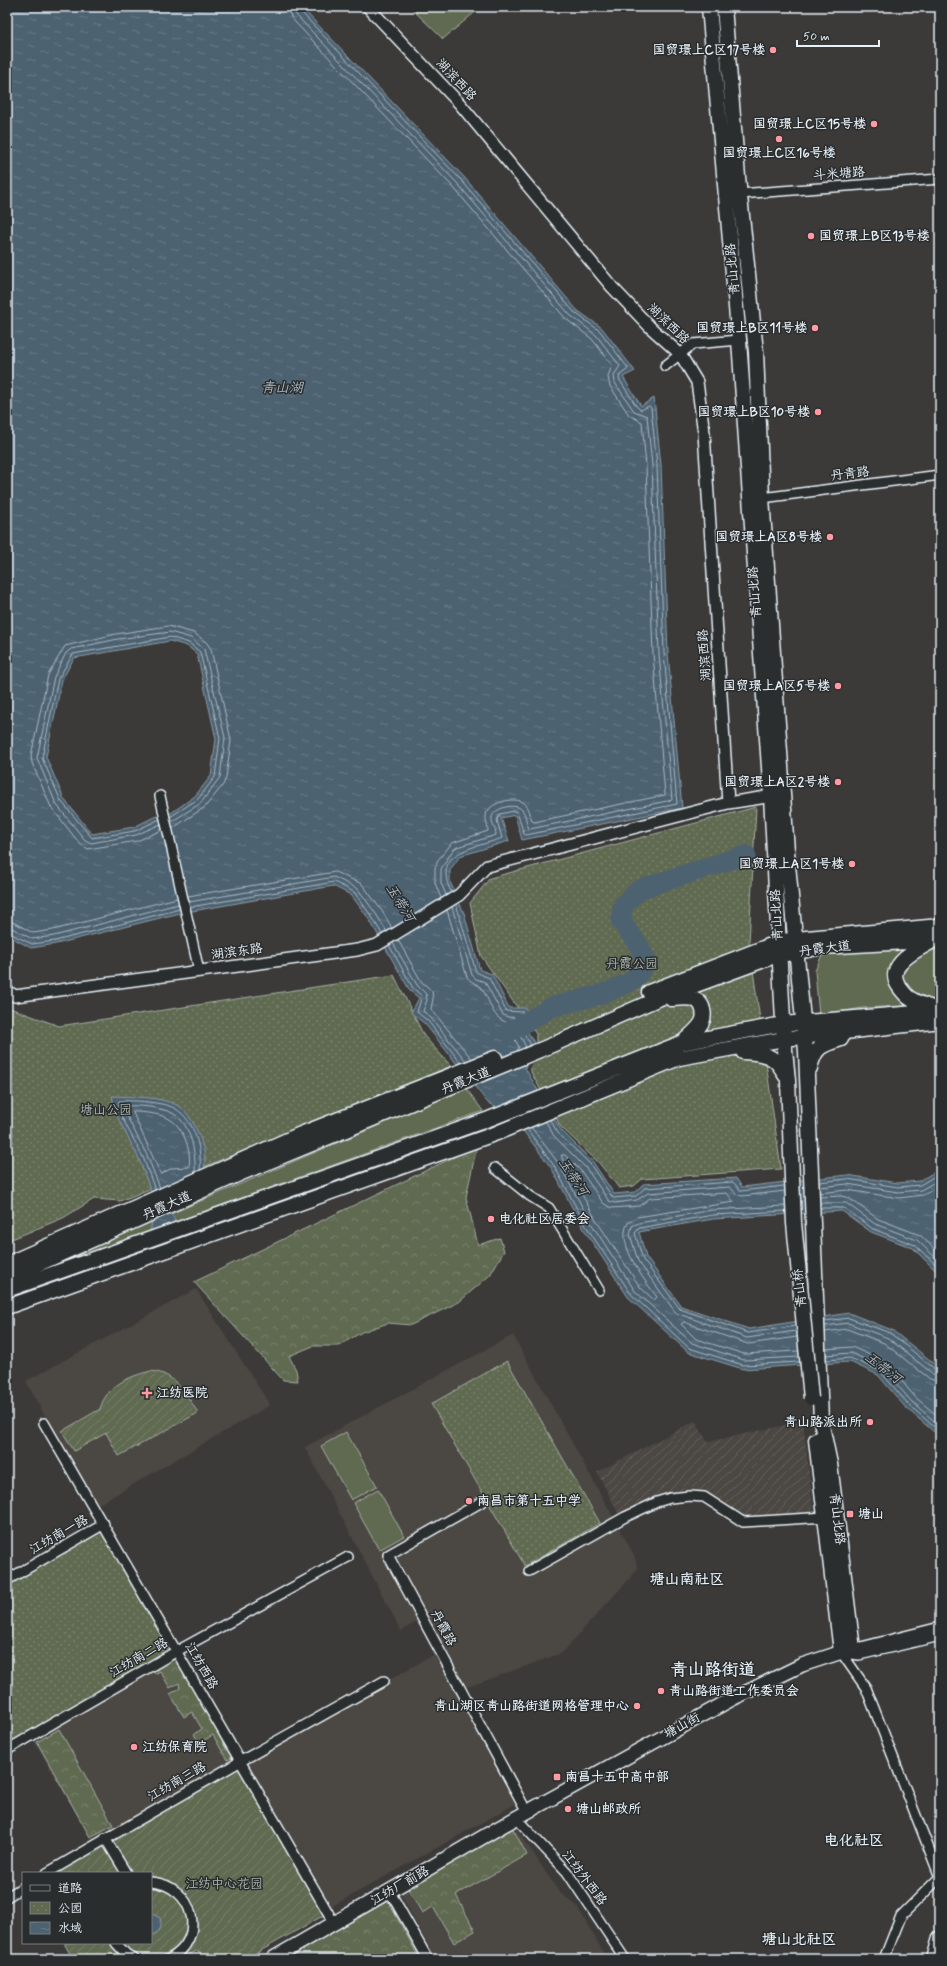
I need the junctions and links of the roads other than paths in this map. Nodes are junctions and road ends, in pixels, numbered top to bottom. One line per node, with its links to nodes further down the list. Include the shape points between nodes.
1 (368, 7): 7 (street, 湖滨西路, via 460,104 612,287)
2 (709, 7): 6 (main road, 青山北路)
3 (724, 7): 5 (main road, 青山北路)
4 (940, 179): 5 (street, 斗米塘路)
5 (740, 194): 10 (main road, 青山北路, via 756,352)
6 (739, 340): 7 (street, via 693,344); 11 (main road, 青山北路)
7 (680, 354): 8 (street); 13 (street, 湖滨西路, via 697,382 704,433)
8 (665, 366)
9 (940, 474): 10 (street, 丹青路)
10 (762, 498): 11 (main road, 青山北路)
11 (777, 795): 13 (street); 14 (main road, 青山北路); 15 (main road, 青山北路)
12 (160, 796): 22 (street)
13 (728, 803): 22 (street, 湖滨东路, via 487,866 458,895 377,944 357,950)
14 (791, 894): 17 (main road, via 803,927 816,934); 19 (main road, 青山北路)
15 (776, 900): 20 (main road, 青山北路); 21 (main road, via 768,934)
16 (940, 926): 17 (main road, 丹霞大道)
17 (836, 935): 19 (main road, 丹霞大道)
18 (937, 940): 19 (main road, 丹霞大道, via 822,947); 25 (main road, via 903,959 894,976 897,985 911,999)
19 (797, 945): 20 (main road, 丹霞大道); 27 (main road, 青山北路)
20 (779, 949): 21 (main road, 丹霞大道); 24 (main road, 丹霞大道); 28 (main road, 青山北路)
21 (746, 955): 33 (main road, 丹霞大道, via 650,992)
22 (199, 971): 23 (street, 湖滨东路, via 15,996)
23 (7, 991)
24 (655, 1000): 32 (main road, via 689,998 697,1000 702,1006 704,1015 701,1023); 33 (main road, 丹霞大道)
25 (940, 1011): 27 (main road, 丹霞大道)
26 (940, 1021): 29 (main road)
27 (804, 1022): 28 (main road, 丹霞大道); 30 (main road, 青山北路)
28 (783, 1024): 31 (main road, 青山北路); 32 (main road, 丹霞大道)
29 (874, 1028): 30 (main road); 36 (main road, via 824,1044 813,1057)
30 (805, 1036): 31 (main road); 36 (main road, 青山北路)
31 (784, 1039): 34 (main road); 37 (main road, 青山北路)
32 (682, 1043): 43 (main road, 丹霞大道, via 489,1119)
33 (536, 1047): 35 (main road, 丹霞大道)
34 (717, 1051): 37 (main road, via 760,1052 781,1064); 45 (main road, via 679,1058 497,1132)
35 (460, 1077): 41 (main road, 丹霞大道, via 301,1134); 42 (main road, 丹霞大道)
36 (808, 1079): 39 (main road, 青山北路)
37 (788, 1081): 40 (main road, 青山北路)
38 (495, 1168): 44 (street, via 549,1208)
39 (812, 1175): 46 (main road, 青山桥)
40 (792, 1178): 46 (main road, 青山桥, bridge, via 794,1223)
41 (7, 1264)
42 (7, 1278)
43 (7, 1290)
44 (599, 1290)
45 (7, 1307)
46 (815, 1393): 49 (main road, 青山北路); 56 (main road, 青山北路, via 830,1464)
47 (44, 1423): 50 (street, 江纺西路)
48 (485, 1500): 61 (street, 丹霞路, via 388,1555)
49 (826, 1517): 52 (street, via 743,1522 704,1497 670,1498 625,1518); 56 (main road, 青山北路)
50 (104, 1524): 53 (street, 江纺南一路); 57 (street, 江纺西路)
51 (348, 1557): 57 (street, 江纺南二路)
52 (529, 1571)
53 (7, 1580)
54 (940, 1627): 56 (street, 塘山街)
55 (940, 1636): 56 (street, 塘山街, via 859,1655)
56 (847, 1650): 61 (main road, 塘山街, via 802,1665 732,1699); 65 (street, via 866,1688)
57 (177, 1651): 59 (street, 江纺南二路); 60 (street, 江纺西路)
58 (384, 1681): 60 (street, 江纺南三路)
59 (7, 1750)
60 (241, 1761): 62 (street, 江纺南三路); 70 (street, 江纺西路)
61 (518, 1817): 68 (main road, 江纺厂前路); 77 (street, 江纺外西路, via 563,1876); 78 (street, 江纺外西路, via 567,1872)
62 (105, 1838): 63 (street, 江纺南三路); 64 (street)
63 (49, 1872)
64 (125, 1872)
65 (940, 1877): 79 (street, via 901,1916)
66 (152, 1882): 74 (street, via 172,1888 183,1896 192,1920 191,1933 185,1946)
67 (22, 1888): 69 (street)
68 (390, 1892): 70 (main road, 江纺厂前路); 76 (street)
69 (7, 1897)
70 (334, 1923): 75 (main road, 江纺厂前路)
71 (940, 1938): 80 (main road)
72 (117, 1944): 73 (street)
73 (134, 1959)
74 (168, 1959)
75 (272, 1959)
76 (428, 1959)
77 (618, 1959)
78 (625, 1959)
79 (884, 1959)
80 (934, 1959)

